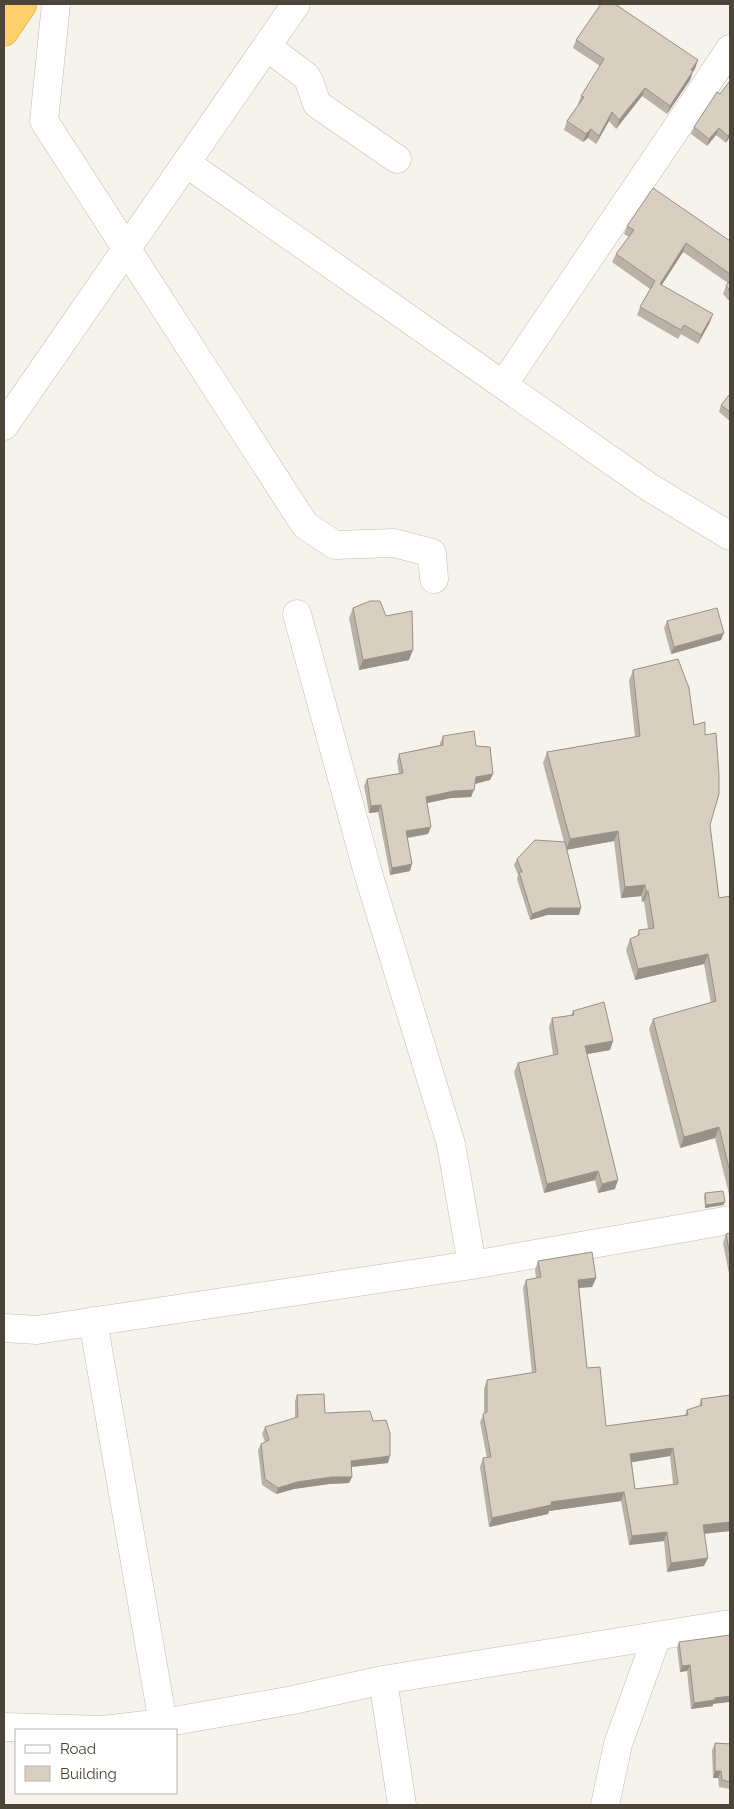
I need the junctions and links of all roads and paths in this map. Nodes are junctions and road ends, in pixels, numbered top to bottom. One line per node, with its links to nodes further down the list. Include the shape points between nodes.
1 (23, 4): 4 (highway)
2 (56, 4): 9 (street, via 44,121)
3 (296, 4): 5 (street)
4 (4, 32)
5 (266, 47): 7 (street, via 306,76 317,104); 8 (street)
6 (730, 49): 10 (street)
7 (398, 159)
8 (186, 163): 9 (street); 10 (street)
9 (127, 249): 11 (street); 13 (street, via 305,525 335,545 394,543 432,553)
10 (503, 385): 12 (street, via 649,487)
11 (4, 426)
12 (730, 536)
13 (434, 579)
14 (297, 614): 16 (street, via 368,873 451,1144)
15 (730, 1220): 16 (street)
16 (472, 1265): 17 (street)
17 (93, 1321): 18 (street, via 37,1330); 22 (street)
18 (4, 1328)
19 (730, 1624): 20 (street)
20 (657, 1636): 21 (street); 27 (street, via 618,1744)
21 (383, 1680): 22 (street); 26 (street)
22 (163, 1723): 25 (street)
23 (4, 1727): 24 (street)
24 (70, 1729)
25 (112, 1729)
26 (402, 1805)
27 (604, 1805)

